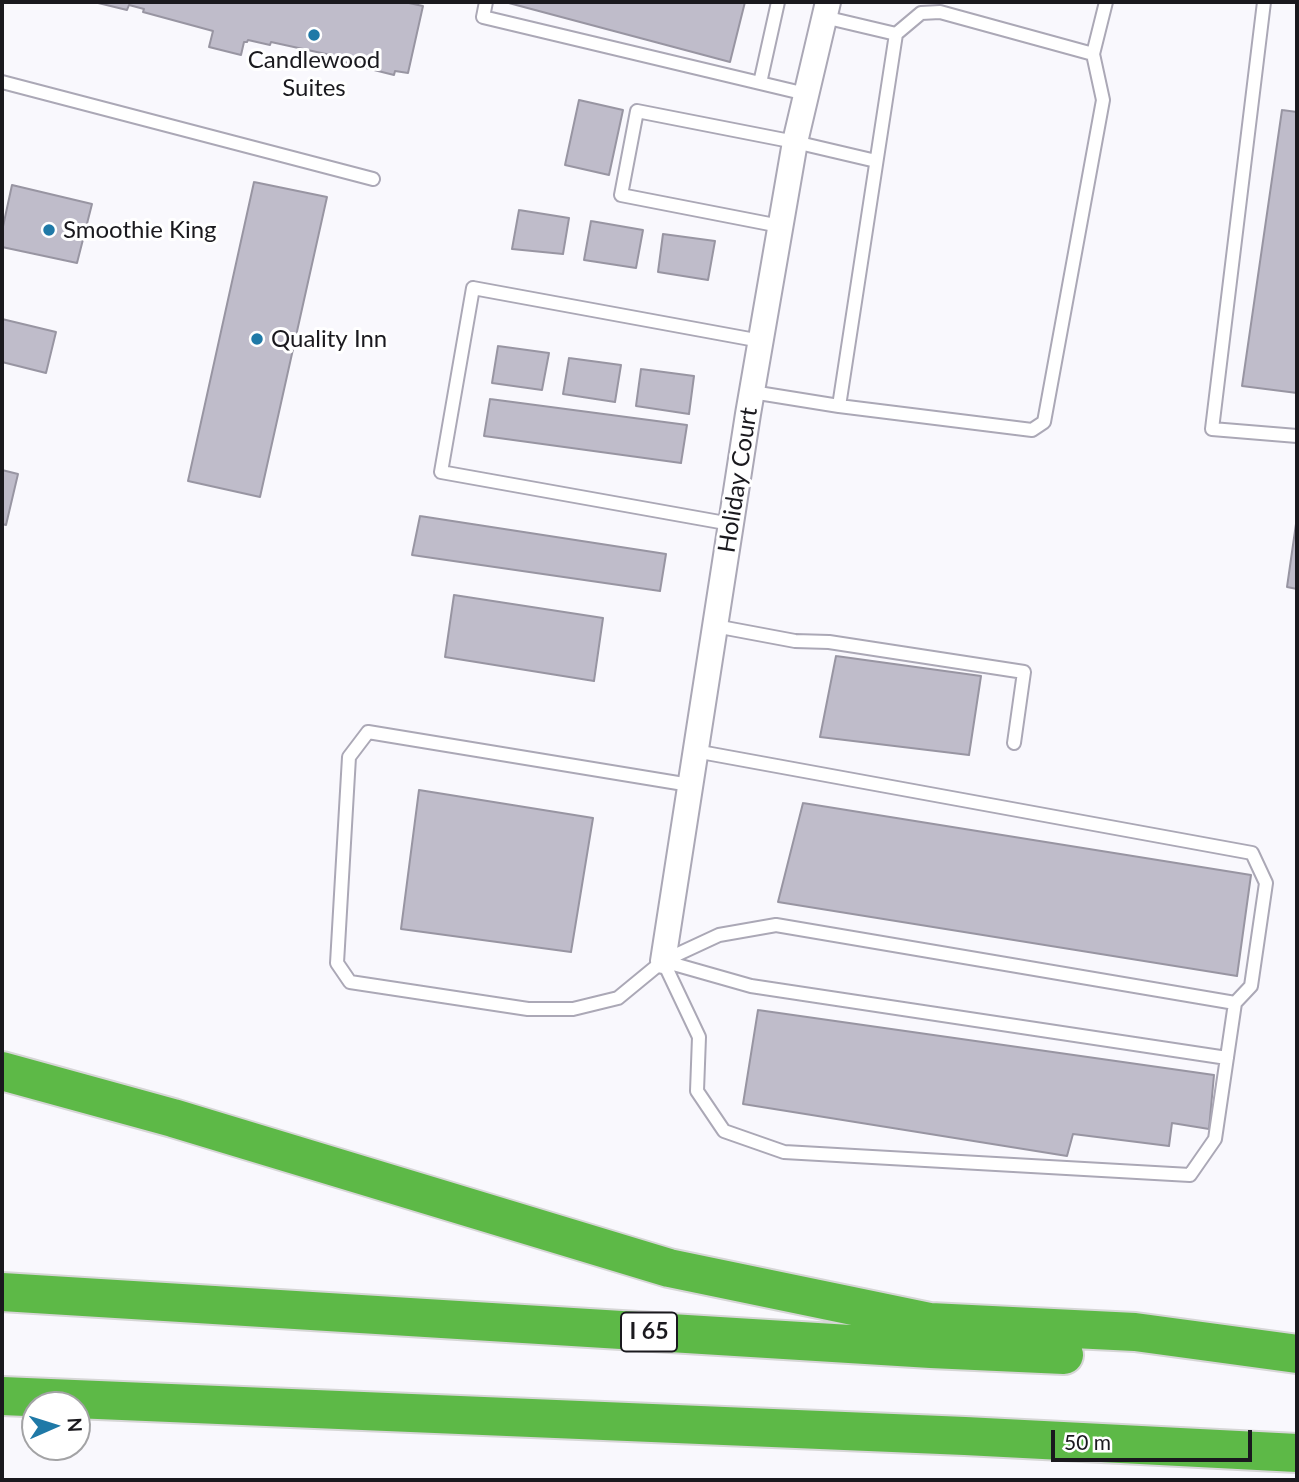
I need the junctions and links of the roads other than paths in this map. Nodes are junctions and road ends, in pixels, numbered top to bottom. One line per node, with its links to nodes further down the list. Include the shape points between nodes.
1 (486, 2): 10 (lane, via 483,17)
2 (778, 2): 10 (lane)
3 (1106, 2): 8 (lane)
4 (1264, 2): 19 (lane, via 1212,429)
5 (922, 7): 7 (lane); 8 (lane)
6 (826, 9): 7 (lane); 11 (street, Holiday Court)
7 (896, 34): 13 (lane)
8 (1093, 54): 18 (lane, via 1103,100 1044,422 1032,430)
9 (2, 82): 14 (lane)
10 (760, 83): 11 (lane)
11 (806, 93): 12 (street, Holiday Court)
12 (795, 142): 13 (lane); 15 (street, Holiday Court); 15 (lane, via 637,111 621,195)
13 (876, 161): 18 (lane)
14 (373, 179)
15 (780, 226): 16 (street, Holiday Court)
16 (761, 341): 17 (street, Holiday Court); 20 (lane, via 473,288 441,472)
17 (752, 392): 18 (lane); 20 (street, Holiday Court)
18 (839, 406)
19 (1297, 436)
20 (731, 524): 21 (street, Holiday Court)
21 (715, 626): 22 (lane, via 1024,672); 23 (street, Holiday Court)
22 (1014, 743)
23 (695, 751): 24 (street, Holiday Court); 26 (lane, via 1252,853 1266,883 1251,986)
24 (690, 785): 25 (street, Holiday Court); 25 (lane, via 368,732 349,757 337,962 350,982 528,1009 573,1009 618,998)
25 (663, 961): 26 (lane, via 719,935 776,925); 27 (lane, via 751,986); 27 (lane, via 699,1037 697,1091 724,1131 784,1153 1190,1175 1215,1139)
26 (1234, 1003): 27 (lane)
27 (1227, 1058)
28 (2, 1071): 30 (highway, via 669,1268 930,1322 1135,1332)
29 (2, 1292): 31 (highway, I 65, via 931,1349)
30 (1297, 1354)
31 (1297, 1366)
32 (2, 1396): 33 (highway)
33 (1297, 1453)

